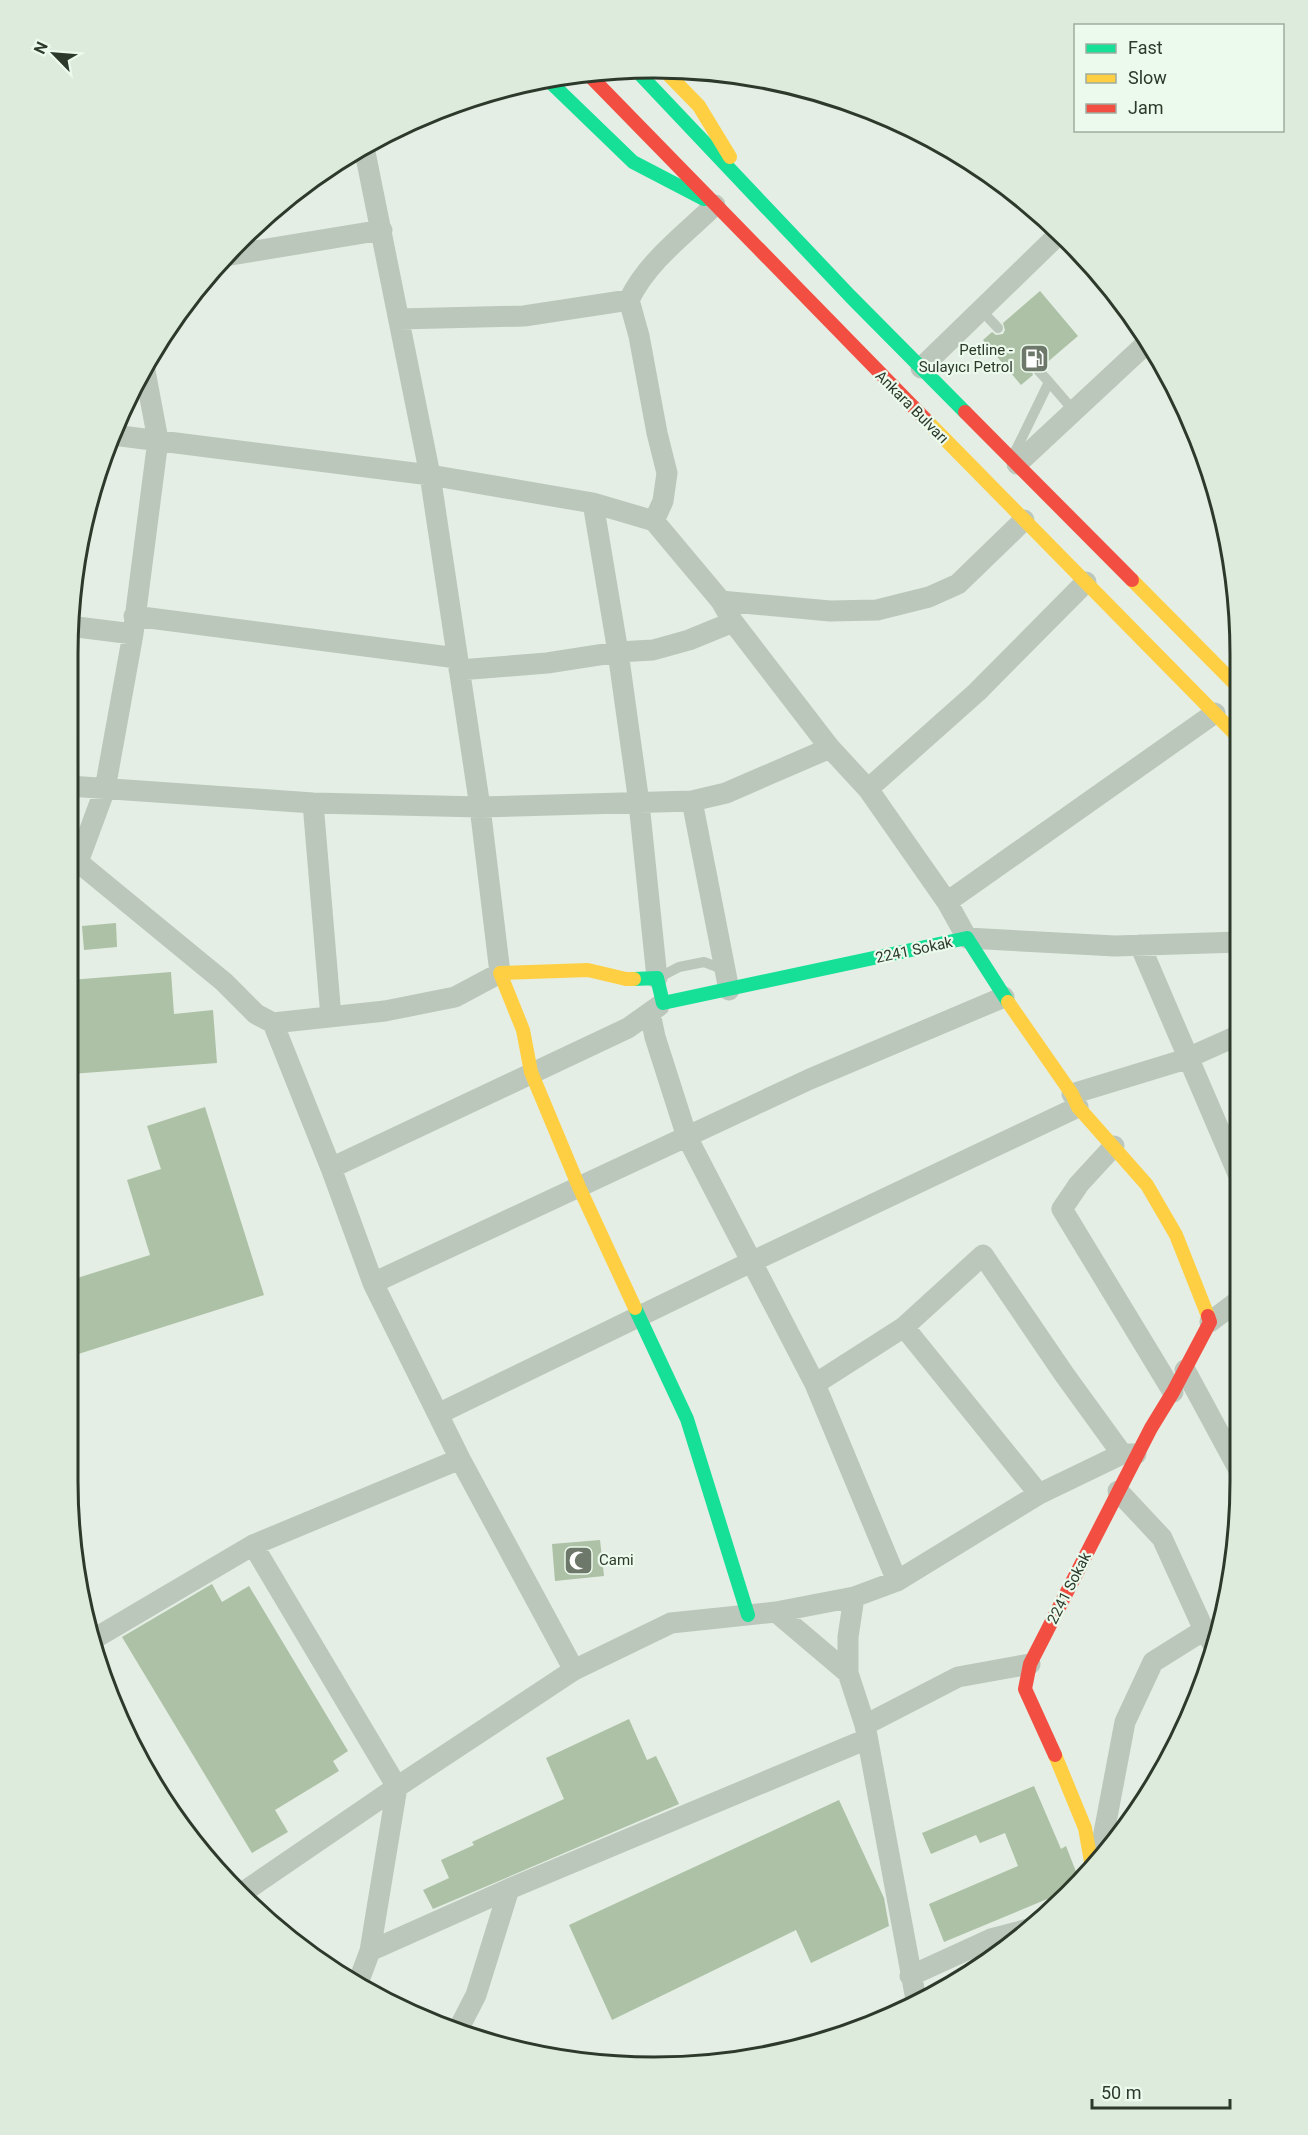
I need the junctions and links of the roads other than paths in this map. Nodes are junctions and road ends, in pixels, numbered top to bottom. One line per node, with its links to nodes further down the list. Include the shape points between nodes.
1 (644, 78): 6 (street)
2 (673, 78): 6 (street, via 699,106)
3 (595, 81): 7 (street, Ankara Bulvarı)
4 (555, 87): 7 (street, via 633,162)
5 (366, 155): 8 (street)
6 (747, 186): 16 (street)
7 (715, 205): 11 (street, via 653,265); 26 (street, Ankara Bulvarı)
8 (382, 230): 10 (street); 13 (street)
9 (1053, 240): 12 (street)
10 (241, 253)
11 (629, 300): 13 (street, via 524,316); 27 (street, via 667,473 663,501)
12 (981, 310): 14 (lane); 16 (street)
13 (399, 319): 24 (street)
14 (998, 327)
15 (1142, 348): 20 (street)
16 (921, 368): 23 (street)
17 (1038, 370): 19 (lane)
18 (148, 380): 22 (street)
19 (1049, 382): 20 (lane); 23 (lane)
20 (1074, 411): 23 (street)
21 (121, 436): 22 (street)
22 (158, 440): 24 (street); 31 (street)
23 (1015, 462): 35 (street)
24 (430, 475): 25 (street); 34 (street)
25 (594, 503): 27 (street); 33 (street)
26 (1024, 520): 28 (street, Ankara Bulvarı); 29 (street, via 958,584 930,597 877,610 842,611)
27 (654, 521): 29 (street)
28 (1086, 582): 36 (street, Ankara Bulvarı); 41 (street, via 977,692)
29 (721, 601): 30 (street)
30 (733, 622): 33 (street, via 653,650); 38 (street)
31 (134, 625): 32 (street); 34 (street); 40 (street)
32 (79, 626)
33 (618, 652): 34 (street, via 547,663); 44 (street)
34 (458, 664): 45 (street)
35 (1230, 679)
36 (1215, 713): 37 (street, Ankara Bulvarı); 48 (street)
37 (1230, 729)
38 (830, 748): 41 (street); 42 (street, via 726,793)
39 (78, 787): 40 (street)
40 (105, 789): 43 (street); 46 (street)
41 (868, 789): 48 (street)
42 (692, 801): 44 (street); 54 (street)
43 (313, 803): 45 (street); 57 (street)
44 (639, 803): 45 (street); 53 (street)
45 (480, 807): 52 (street)
46 (78, 856)
47 (78, 869): 58 (street, via 224,982 256,1014)
48 (947, 902): 49 (street)
49 (967, 938): 51 (street); 54 (street, 2241 Sokak); 55 (street, 2241 Sokak)
50 (1230, 942): 51 (street)
51 (1140, 945): 60 (street)
52 (500, 973): 53 (street, via 588,970 626,979); 57 (street, via 455,997); 61 (street, via 523,1030)
53 (657, 978): 54 (lane, via 680,967 704,962); 56 (street)
54 (727, 980): 56 (street, 2241 Sokak)
55 (1004, 997): 62 (street, 2241 Sokak); 63 (street, via 810,1079)
56 (656, 1008): 61 (street, via 628,1028); 63 (street, via 655,1037)
57 (331, 1017): 58 (street)
58 (273, 1023): 66 (street)
59 (1230, 1039): 60 (street)
60 (1189, 1057): 62 (street); 65 (street)
61 (531, 1072): 66 (street); 67 (street)
62 (1075, 1100): 64 (street, 2241 Sokak); 68 (street)
63 (687, 1137): 67 (street); 68 (street)
64 (1114, 1146): 72 (street, 2241 Sokak, via 1148,1185 1176,1235); 76 (street, via 1062,1209)
65 (1230, 1155)
66 (331, 1168): 69 (street)
67 (579, 1187): 69 (street); 71 (street)
68 (751, 1262): 71 (street); 75 (street)
69 (374, 1282): 77 (street)
70 (1230, 1307): 72 (street, 2241 Sokak)
71 (641, 1317): 77 (street); 87 (street, via 687,1419)
72 (1210, 1322): 74 (street, 2241 Sokak)
73 (903, 1327): 75 (street); 79 (street, via 983,1255 1064,1374); 82 (street)
74 (1185, 1370): 76 (street, 2241 Sokak); 78 (street)
75 (815, 1384): 84 (street)
76 (1173, 1392): 79 (street, 2241 Sokak)
77 (438, 1414): 80 (street)
78 (1230, 1453)
79 (1130, 1454): 81 (street, 2241 Sokak); 82 (street)
80 (460, 1459): 83 (street); 92 (street)
81 (1118, 1491): 89 (street, via 1162,1538); 91 (street, 2241 Sokak)
82 (1039, 1494): 84 (street)
83 (253, 1545): 88 (street); 95 (street)
84 (897, 1581): 85 (street)
85 (854, 1597): 86 (street); 93 (street)
86 (776, 1612): 87 (street); 93 (street)
87 (748, 1615): 92 (street, via 671,1623)
88 (100, 1635)
89 (1208, 1636)
90 (1207, 1639): 96 (street, via 1153,1662 1125,1722)
91 (1030, 1664): 94 (street, via 958,1677); 97 (street, 2241 Sokak, via 1025,1689 1085,1828)
92 (574, 1670): 95 (street)
93 (848, 1673): 94 (street)
94 (866, 1732): 99 (street); 102 (street)
95 (397, 1787): 98 (street); 101 (street)
96 (1102, 1843)
97 (1090, 1857)
98 (248, 1889)
99 (509, 1889): 101 (street); 105 (street, via 476,1995)
100 (1010, 1934): 102 (street)
101 (370, 1951): 103 (street)
102 (910, 1976): 104 (street)
103 (360, 1977)
104 (914, 1995)
105 (462, 2023)

